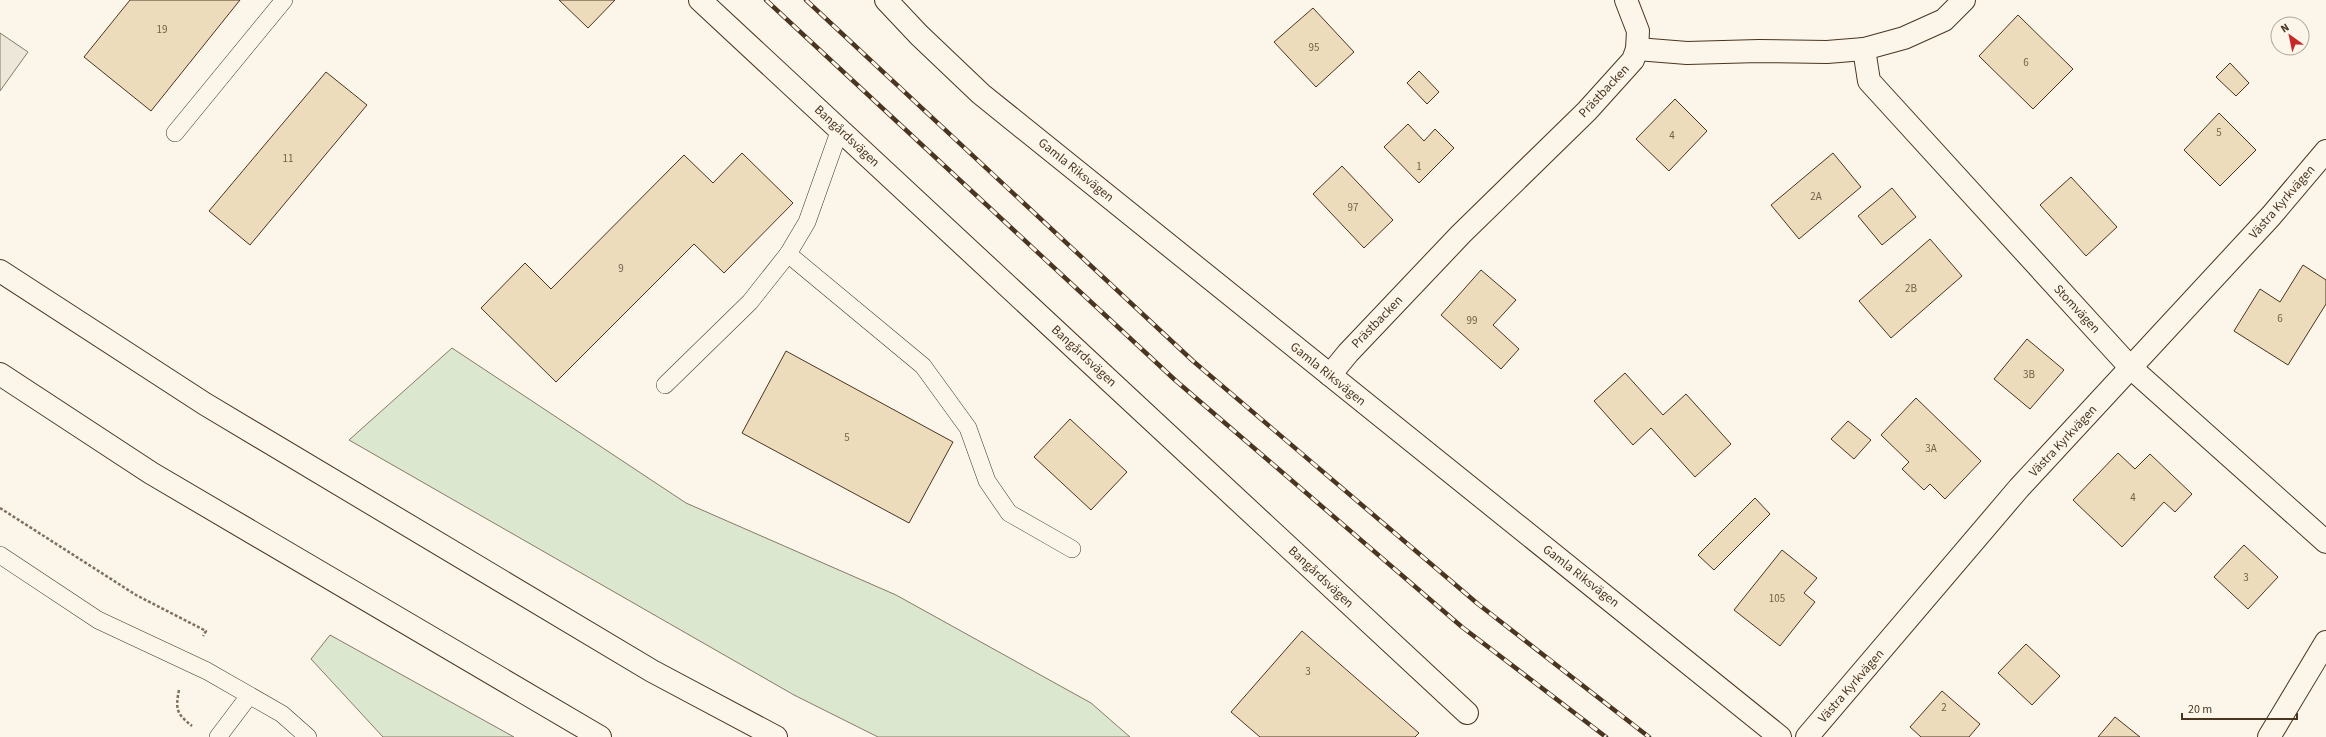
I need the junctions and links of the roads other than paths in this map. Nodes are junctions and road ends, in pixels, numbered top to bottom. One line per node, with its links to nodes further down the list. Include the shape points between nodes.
1 (284, 0): 9 (lane)
2 (700, 0): 8 (main road, Bangårdsvägen)
3 (886, 0): 15 (main road, Gamla Riksvägen, via 981,94)
4 (1626, 0): 6 (main road, via 1638,31)
5 (1964, 0): 7 (main road, via 1944,20 1904,38)
6 (1637, 49): 7 (main road, via 1687,53 1827,52); 15 (main road, Prästbacken, via 1633,60 1587,111 1461,234)
7 (1864, 49): 13 (main road, Stomvägen, via 1869,81)
8 (840, 129): 11 (lane, via 807,222); 22 (main road, Bangårdsvägen)
9 (175, 133)
10 (2326, 151): 13 (main road, Västra Kyrkvägen, via 2271,216)
11 (788, 254): 16 (lane, via 750,302); 18 (lane, via 923,366 968,428 987,481 1010,513)
12 (0, 271): 26 (main road, via 205,404 652,670)
13 (2130, 367): 17 (main road, Stomvägen); 28 (main road, Västra Kyrkvägen, via 2020,488)
14 (0, 374): 25 (main road, via 151,473)
15 (1330, 375): 27 (main road, Gamla Riksvägen)
16 (665, 385)
17 (2326, 542)
18 (1072, 549)
19 (0, 555): 21 (lane, via 98,620 207,671)
20 (2326, 642): 29 (main road)
21 (249, 696): 23 (lane); 24 (lane, via 282,714)
22 (1468, 714)
23 (218, 737)
24 (308, 737)
25 (600, 737)
26 (776, 737)
27 (1780, 737)
28 (1807, 737)
29 (2269, 737)

